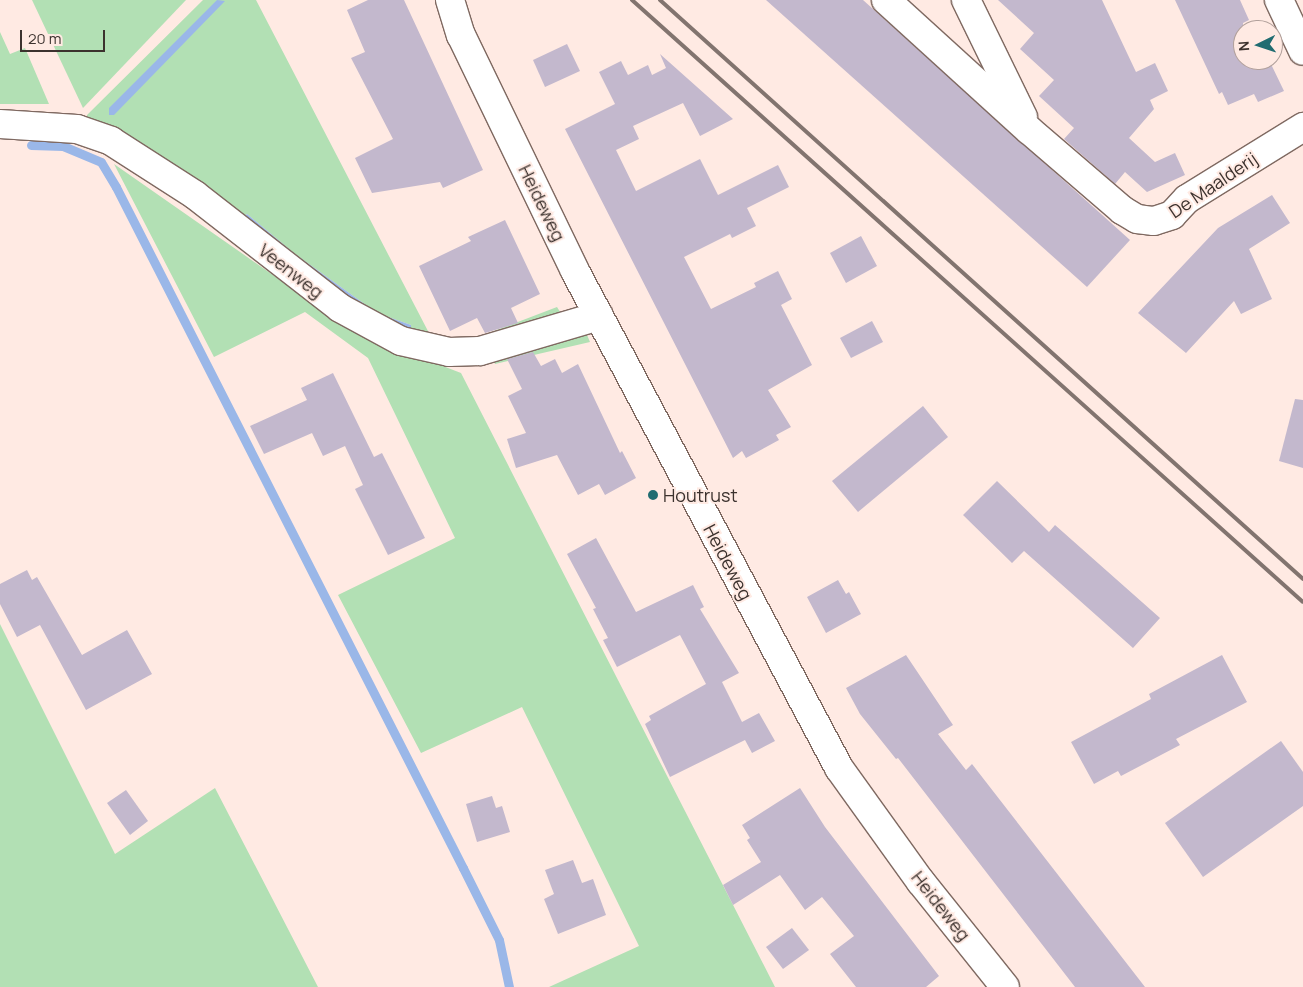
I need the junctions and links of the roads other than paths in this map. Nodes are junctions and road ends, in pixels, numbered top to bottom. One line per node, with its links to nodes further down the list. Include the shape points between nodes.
1 (450, 0): 9 (street, Heideweg, via 460,36)
2 (886, 0): 8 (street, De Maalderij)
3 (966, 0): 8 (street, De Maalderij)
4 (1279, 0): 5 (street)
5 (1303, 51)
6 (0, 124): 9 (street, Veenweg, via 76,129 111,141 195,195 340,308 401,341 450,352 480,351)
7 (1303, 127): 8 (street, De Maalderij, via 1187,199 1172,215 1154,221 1137,219 1122,210)
8 (1030, 130)
9 (599, 316): 10 (street, Heideweg, via 839,768 904,859)
10 (1005, 987)

